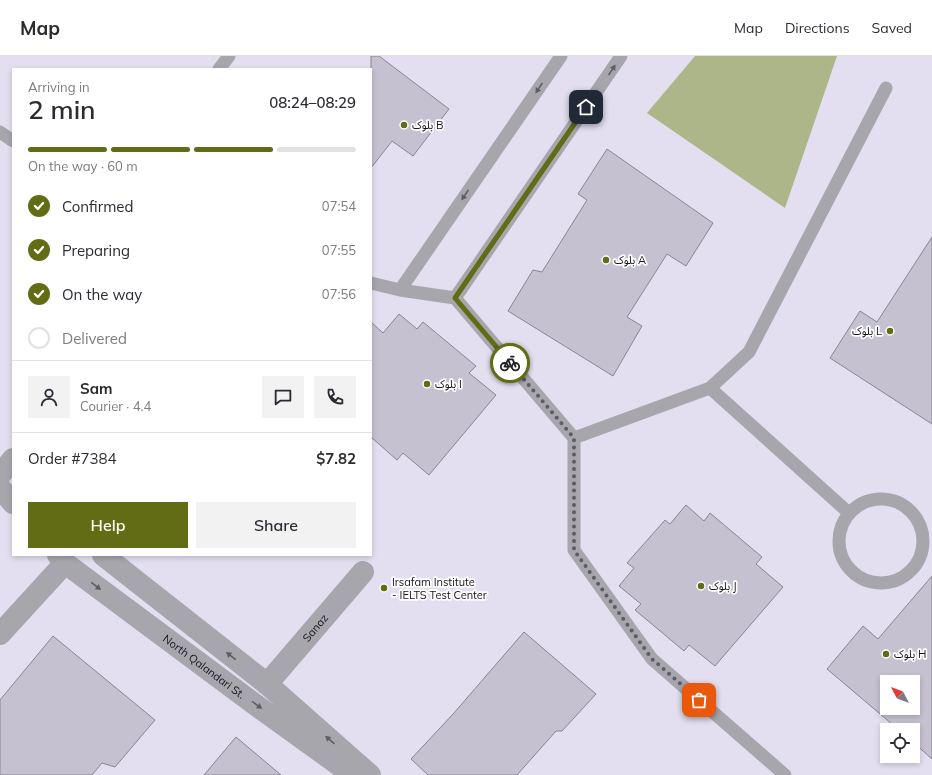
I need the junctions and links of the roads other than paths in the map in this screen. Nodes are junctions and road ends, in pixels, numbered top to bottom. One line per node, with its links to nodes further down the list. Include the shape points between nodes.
1 (229, 56): 4 (lane)
2 (561, 56): 9 (lane, one-way to 9)
3 (621, 56): 10 (lane, one-way to 3)
4 (220, 68)
5 (886, 88): 11 (lane, via 749,352)
6 (0, 132): 7 (lane)
7 (12, 140)
8 (372, 283): 9 (lane)
9 (400, 290): 10 (lane)
10 (455, 298): 12 (lane)
11 (710, 388): 12 (lane); 18 (lane)
12 (574, 438): 26 (lane, via 574,550 652,659)
13 (12, 460): 14 (street)
14 (0, 476)
15 (0, 487): 16 (street); 17 (street)
16 (12, 493)
17 (12, 502)
18 (849, 513): 18 (lane, via 841,525 838,540 840,554 846,567 857,577 870,583 885,584 899,580 911,571 920,559 923,545 922,531 909,509 885,499 859,504)
19 (104, 556): 23 (street, one-way to 19)
20 (61, 559): 22 (street); 24 (street, North Qalandari St., one-way to 24)
21 (363, 572): 23 (street, Sanaz)
22 (0, 634)
23 (267, 684): 25 (street, one-way to 23)
24 (353, 775)
25 (370, 775)
26 (785, 775)

